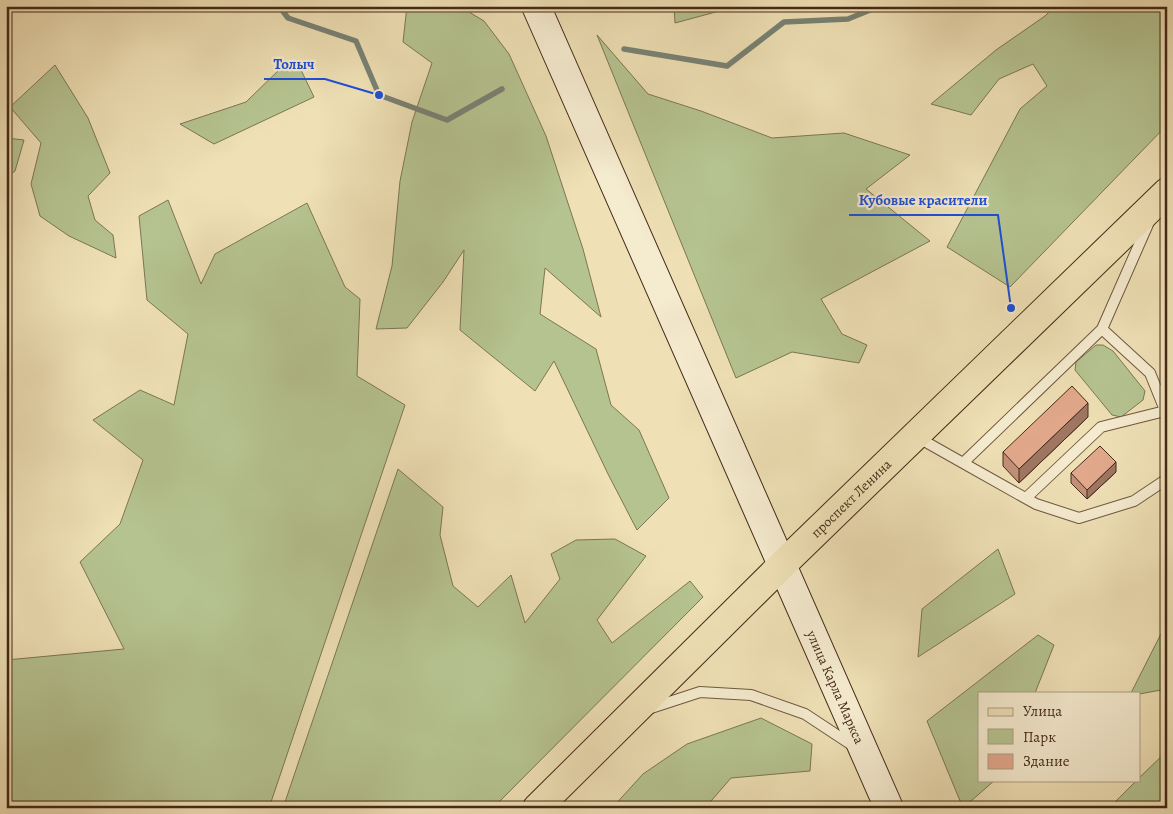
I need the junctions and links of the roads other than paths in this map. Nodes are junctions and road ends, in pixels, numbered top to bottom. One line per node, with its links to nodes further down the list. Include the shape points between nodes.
1 (536, 6): 9 (street, улица Карла Маркса)
2 (1163, 196): 3 (lane); 5 (main road, проспект Ленина)
3 (1102, 329): 4 (lane, via 1150,373); 6 (lane)
4 (1166, 413): 8 (lane, via 1101,427)
5 (916, 436): 6 (lane); 9 (main road, проспект Ленина)
6 (963, 463): 8 (lane)
7 (1167, 479): 8 (lane, via 1134,501 1079,518)
8 (1026, 498)
9 (782, 565): 10 (main road, проспект Ленина); 11 (street, улица Карла Маркса)
10 (633, 714): 11 (lane, via 700,692 751,695 805,714); 12 (main road, проспект Ленина)
11 (865, 753): 13 (street, улица Карла Маркса)
12 (538, 808)
13 (889, 808)

